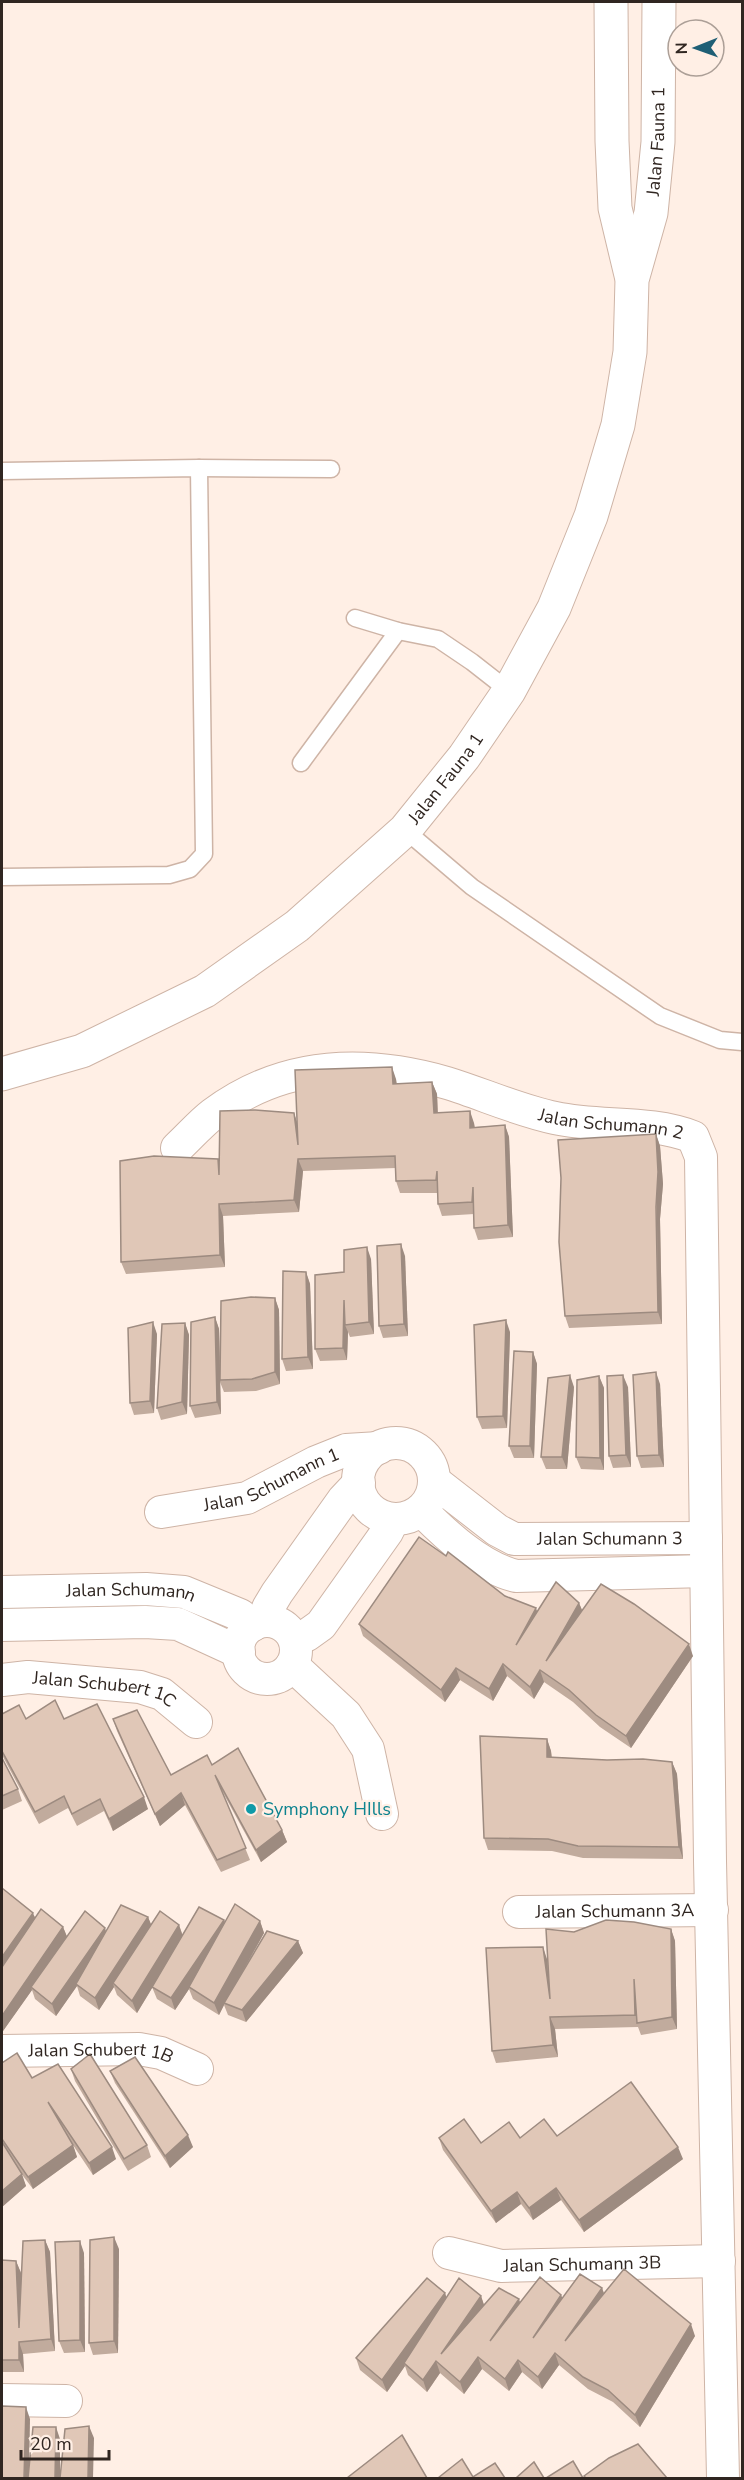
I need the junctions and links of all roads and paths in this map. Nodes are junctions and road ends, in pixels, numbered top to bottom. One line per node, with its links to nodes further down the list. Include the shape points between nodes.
1 (611, 2): 3 (street, Jalan Fauna 1, via 615,208)
2 (659, 2): 3 (street, Jalan Fauna 1, via 657,153 651,213)
3 (632, 280): 9 (street, Jalan Fauna 1, via 630,352 618,424 591,516 554,608)
4 (199, 468): 5 (lane); 6 (lane); 12 (lane, via 204,854 190,869 169,875)
5 (331, 469)
6 (2, 471)
7 (355, 618): 8 (lane)
8 (398, 631): 9 (lane, via 438,639); 10 (lane)
9 (508, 691): 11 (street, Jalan Fauna 1, via 464,757)
10 (302, 763)
11 (405, 830): 13 (lane, via 472,887 660,1016 720,1040); 14 (street, Jalan Fauna 1, via 297,926 205,991 82,1051)
12 (2, 877)
13 (742, 1042)
14 (2, 1074)
15 (177, 1148): 22 (street, Jalan Schumann 2, via 212,1115 268,1082 302,1071 358,1067 436,1080 558,1119 673,1130 693,1137 701,1157)
16 (379, 1448): 17 (street, via 397,1442 421,1451 430,1461); 18 (street, via 365,1459); 19 (street, Jalan Schumann 1, via 346,1450 247,1498)
17 (434, 1481): 20 (street, via 431,1498); 21 (street, Jalan Schumann 3)
18 (358, 1483): 20 (street, via 364,1502 372,1511 382,1517); 25 (street, via 277,1593)
19 (160, 1512)
20 (407, 1515): 23 (street, Jalan Schumann 3, via 498,1571); 28 (street, via 387,1532 321,1625 307,1635)
21 (513, 1539): 22 (street, Jalan Schumann 3); 23 (street, Jalan Schumann 3)
22 (706, 1555): 23 (street, Jalan Schumann 3); 32 (street)
23 (516, 1576)
24 (2, 1592): 25 (street, Jalan Schumann, via 184,1592)
25 (260, 1623): 27 (street, via 242,1635); 28 (street, Jalan Schumann, via 276,1622 285,1627)
26 (2, 1625): 27 (street, Jalan Schumann, via 178,1624)
27 (239, 1652): 28 (street, via 242,1664 257,1677 277,1678 286,1673)
28 (294, 1653): 31 (street, Jalan Schumann, via 346,1715 368,1749)
29 (2, 1680): 30 (street, Jalan Schubert 1C, via 28,1677 140,1687 162,1694)
30 (196, 1722)
31 (382, 1814)
32 (712, 1910): 33 (street, Jalan Schumann 3A); 37 (street)
33 (519, 1912)
34 (2, 2051): 35 (street, Jalan Schubert 1B, via 139,2049 161,2053)
35 (197, 2069)
36 (449, 2253): 37 (street, Jalan Schumann 3B, via 501,2266)
37 (719, 2261): 40 (street)
38 (2, 2400): 39 (street)
39 (66, 2401)
40 (723, 2478)

